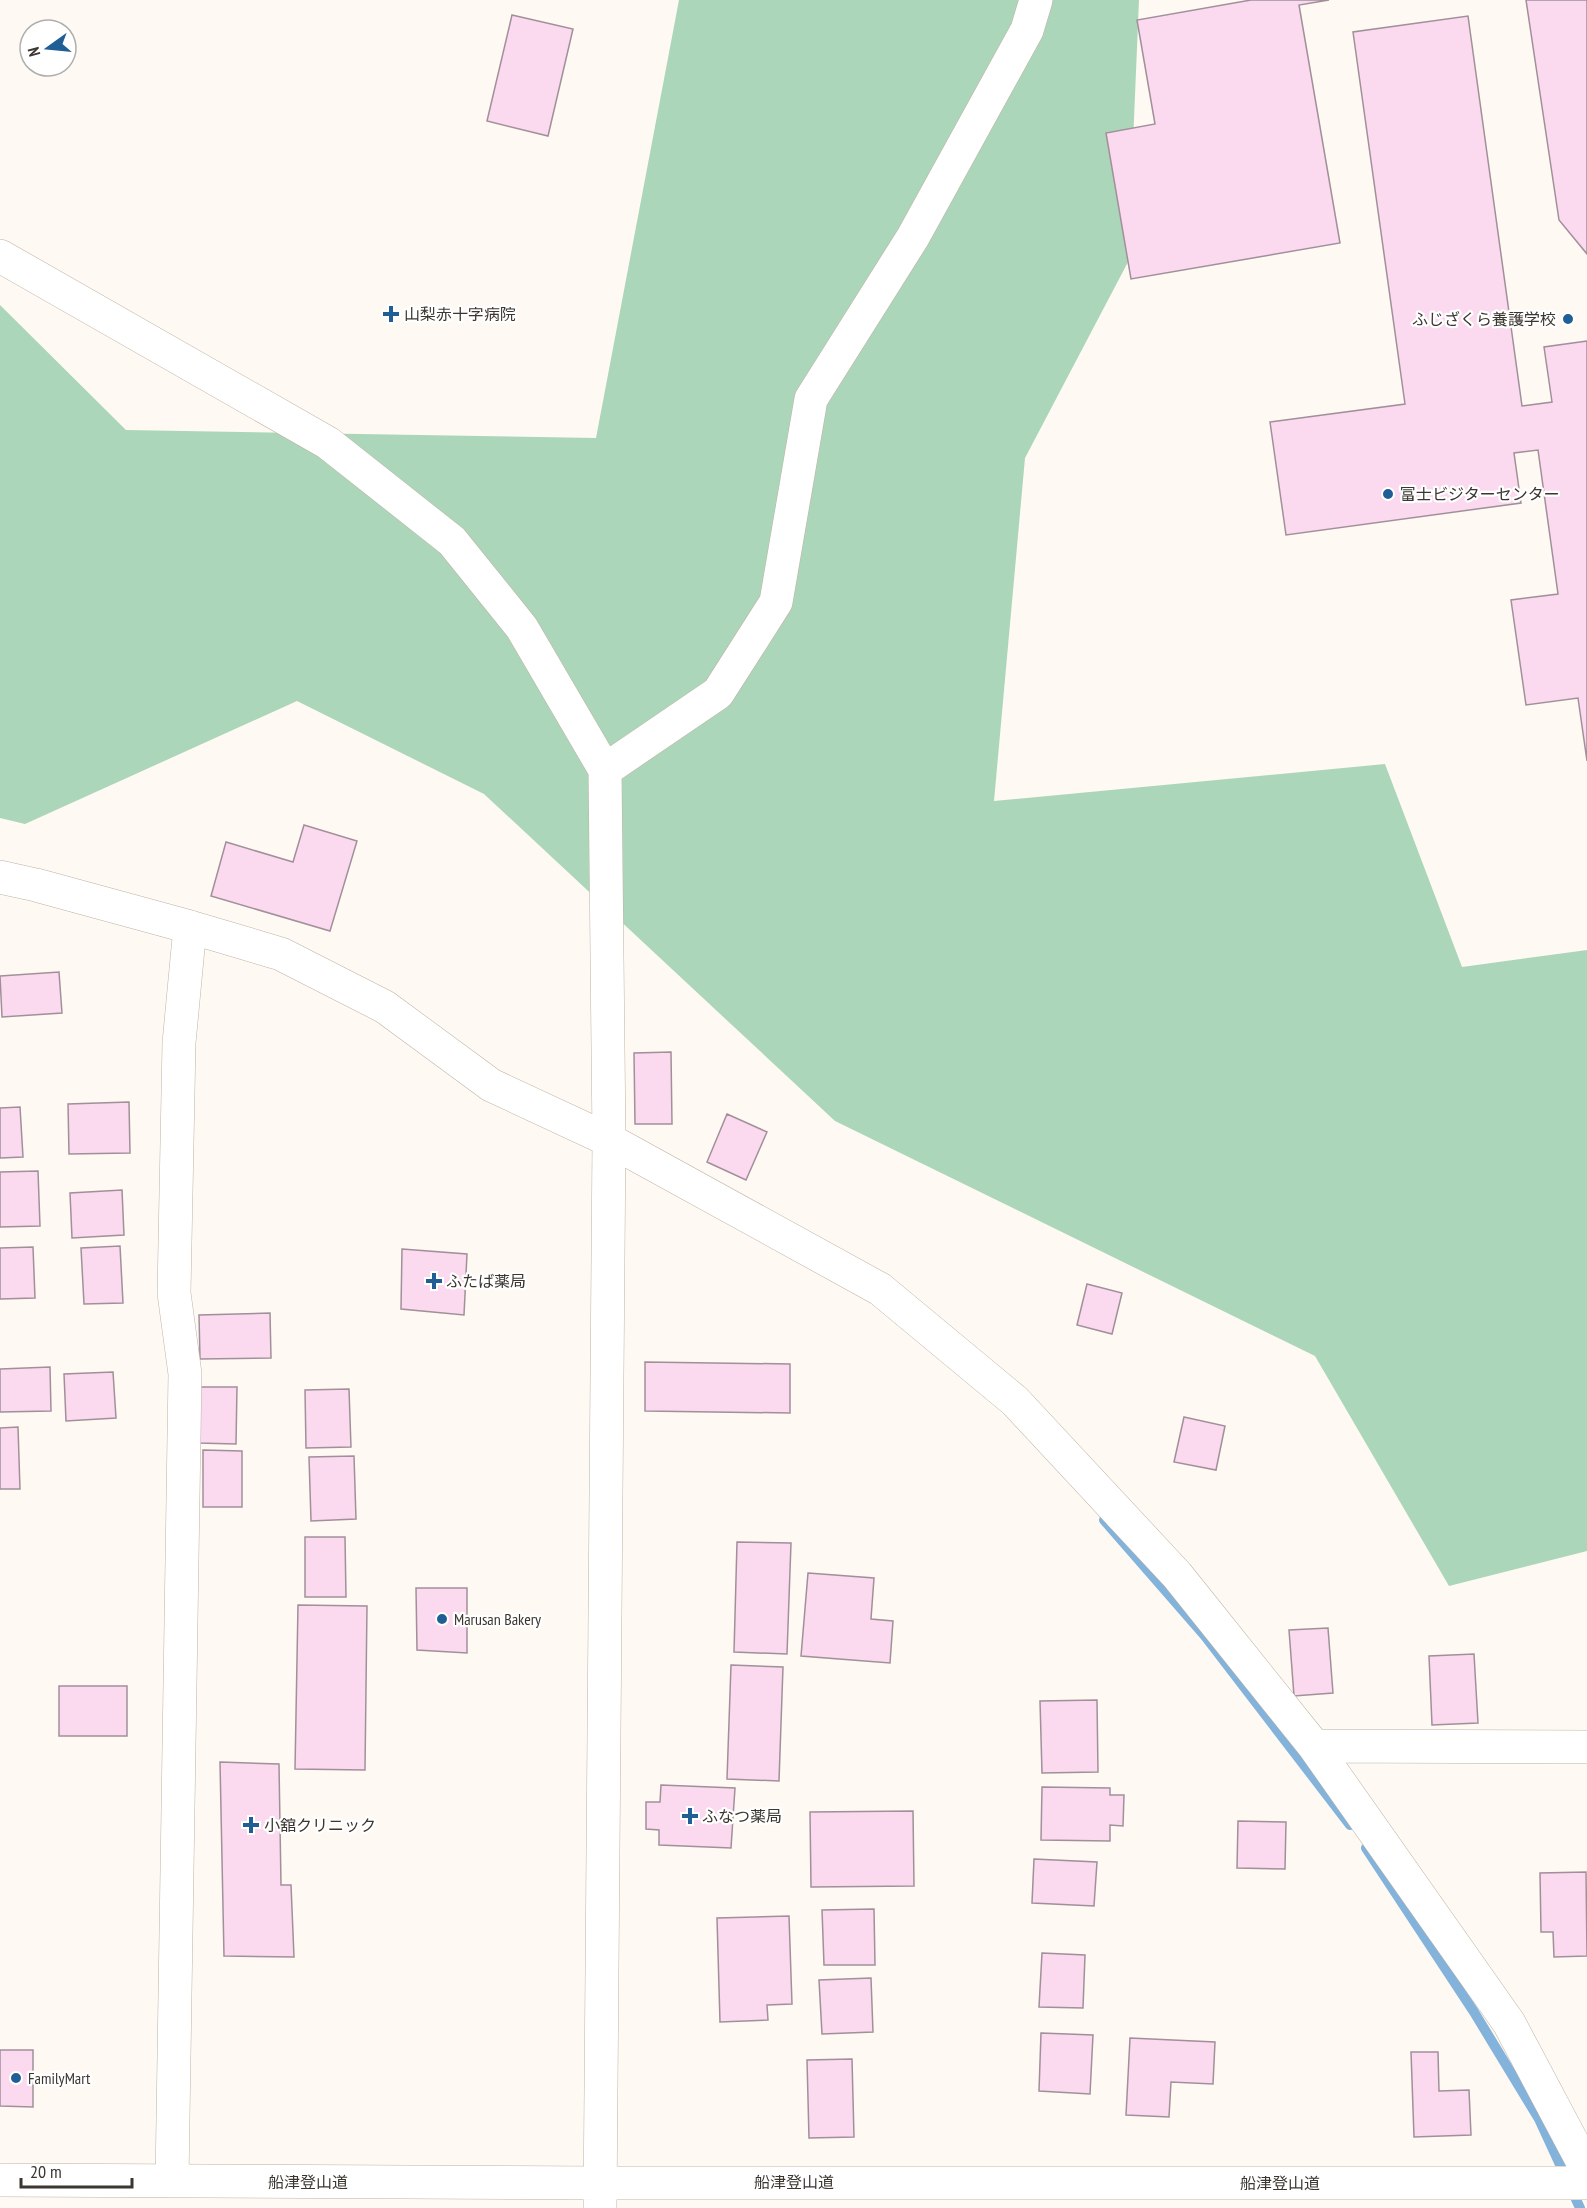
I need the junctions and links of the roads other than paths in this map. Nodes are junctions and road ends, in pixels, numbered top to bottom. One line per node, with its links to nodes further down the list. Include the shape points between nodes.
1 (1036, 0): 3 (street, via 1027,30 913,237 811,399 776,602 718,693)
2 (0, 256): 3 (street, via 328,443 452,541 522,628)
3 (605, 770): 6 (street)
4 (0, 877): 5 (street)
5 (190, 927): 6 (street, via 281,954 384,1007 491,1085); 11 (street, via 179,1043 174,1293 185,1374)
6 (609, 1140): 7 (street, via 880,1288 1015,1401 1177,1575); 13 (street)
7 (1314, 1746): 8 (street); 9 (street, via 1509,2024)
8 (1587, 1747)
9 (1587, 2170)
10 (0, 2180): 11 (street, 船津登山道)
11 (172, 2181): 13 (street, 船津登山道)
12 (1587, 2183): 15 (street, 船津登山道)
13 (600, 2195): 14 (street, 船津登山道)
14 (860, 2195): 15 (street, 船津登山道)
15 (1328, 2196)

